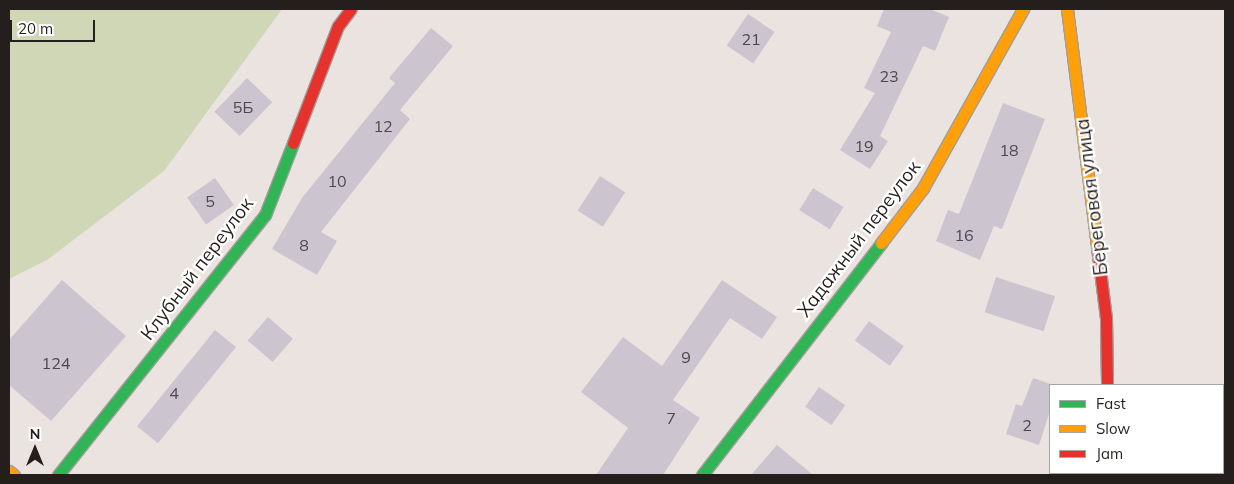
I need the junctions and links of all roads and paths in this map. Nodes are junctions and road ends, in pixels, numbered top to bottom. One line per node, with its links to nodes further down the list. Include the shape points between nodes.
1 (351, 9): 7 (street, Клубный переулок, via 338,26 265,214)
2 (1023, 9): 8 (street, Хадажный переулок, via 923,188)
3 (1067, 9): 4 (street, Береговая улица, via 1106,318)
4 (1106, 384)
5 (9, 471): 6 (street)
6 (14, 475)
7 (58, 475)
8 (702, 475)

